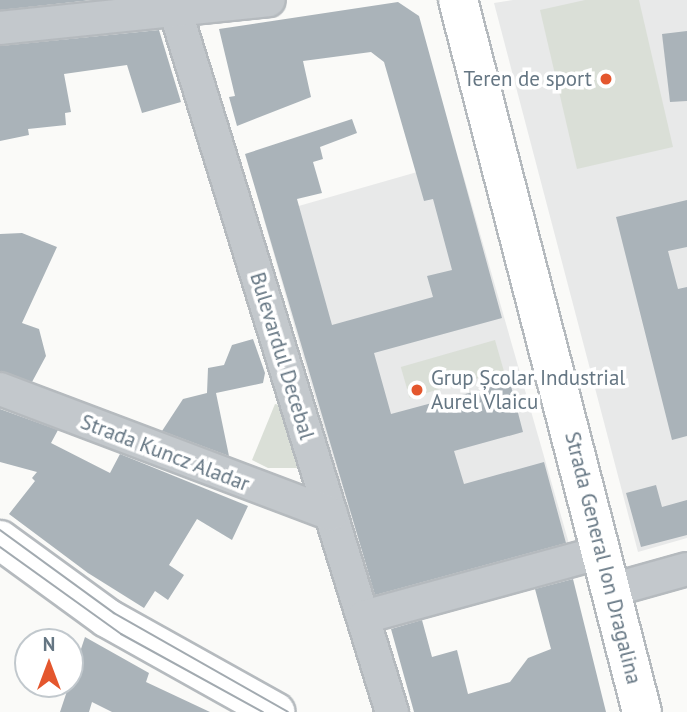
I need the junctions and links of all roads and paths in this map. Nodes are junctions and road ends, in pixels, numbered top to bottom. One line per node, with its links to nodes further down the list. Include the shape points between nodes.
1 (269, 0): 3 (street)
2 (458, 0): 8 (main road, Strada General Ion Dragalina)
3 (174, 5): 4 (street); 6 (street, Bulevardul Decebal)
4 (0, 27)
5 (0, 389): 6 (street, Strada Kuncz Aladar)
6 (331, 514): 11 (street, Bulevardul Decebal)
7 (0, 540): 12 (main road, via 107,618)
8 (601, 552): 10 (main road, Strada General Ion Dragalina); 11 (street)
9 (687, 569): 10 (street)
10 (612, 590): 14 (main road, Strada General Ion Dragalina)
11 (365, 617): 13 (street, Bulevardul Decebal)
12 (275, 712)
13 (392, 712)
14 (642, 712)

